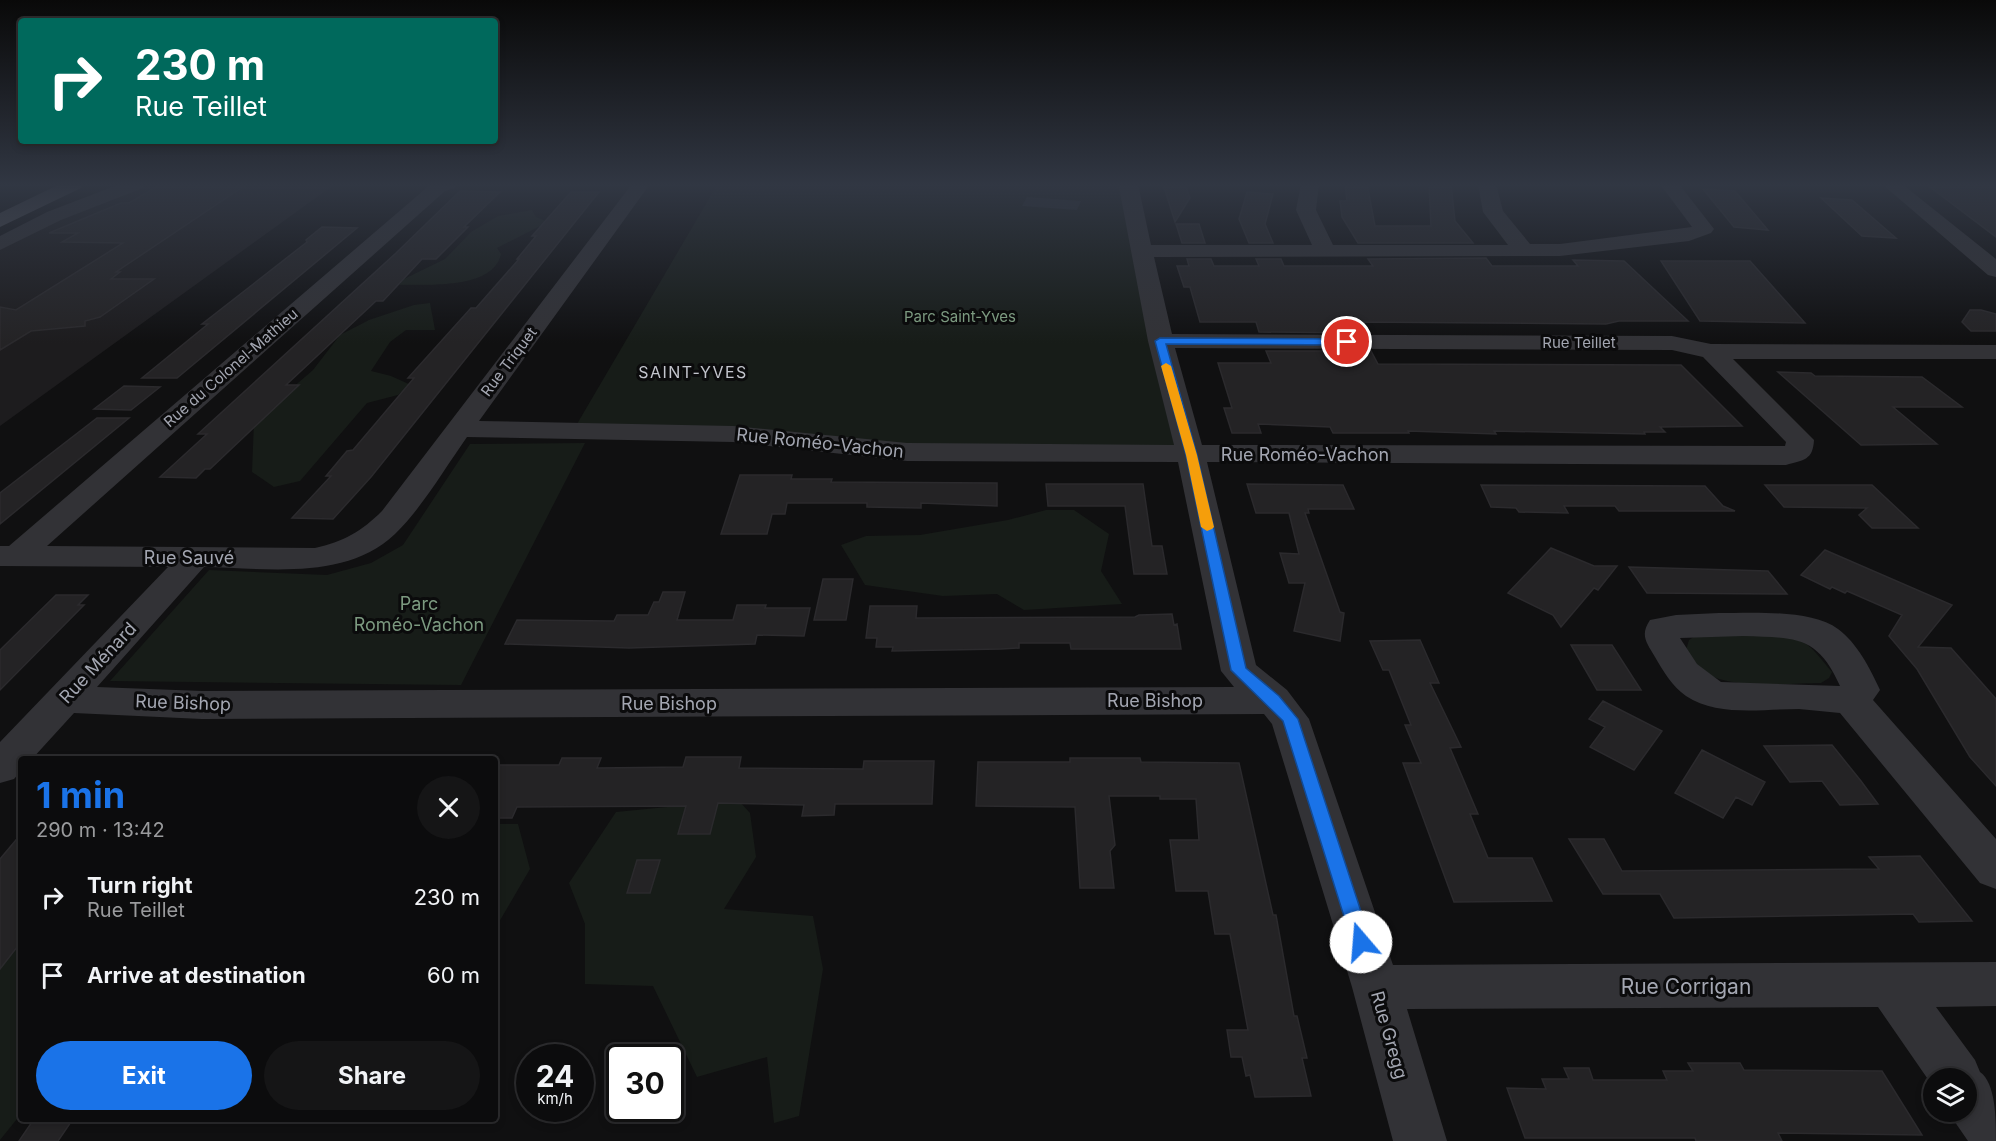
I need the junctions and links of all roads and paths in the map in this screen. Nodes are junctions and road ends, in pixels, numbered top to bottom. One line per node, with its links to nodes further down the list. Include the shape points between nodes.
1 (380, 237): 18 (street, Rue du Colonel-Mathieu)
2 (601, 237): 15 (street, Rue Triquet)
3 (1139, 237): 8 (street, Rue Gregg)
4 (1319, 237): 9 (street)
5 (1513, 237): 10 (street)
6 (1670, 237): 10 (street)
7 (1956, 237): 11 (street)
8 (1142, 251): 9 (street); 12 (street, Rue Gregg)
9 (1326, 251): 10 (street)
10 (1524, 251)
11 (1996, 270)
12 (1160, 341): 13 (street, Rue Teillet, via 1672,343); 16 (street, Rue Gregg)
13 (1712, 351): 14 (street, Rue Teillet); 16 (street, Rue Roméo-Vachon, via 1800,440 1799,451 1786,456)
14 (1996, 352)
15 (459, 429): 16 (street, Rue Roméo-Vachon, via 733,434 907,452); 17 (street, Rue Triquet)
16 (1191, 455): 21 (street, Rue Gregg, via 1239,670)
17 (375, 538): 19 (street, Rue Sauvé, via 343,552 315,558)
18 (9, 556): 19 (street, Rue Sauvé)
19 (195, 558): 20 (street, Rue Ménard)
20 (65, 699): 21 (street, Rue Bishop, via 261,705); 23 (street, Rue Ménard)
21 (1274, 700): 27 (street, Rue Gregg, via 1290,719)
22 (1851, 700): 22 (street, via 1861,690 1854,674 1820,634 1800,627 1662,628 1661,637 1686,676 1707,692); 24 (street)
23 (0, 768)
24 (1996, 870)
25 (1996, 984): 26 (street, Rue Corrigan)
26 (1892, 986): 27 (street, Rue Corrigan); 28 (street)
27 (1376, 987): 31 (street, Rue Gregg)
28 (1950, 1068)
29 (1977, 1108): 30 (street)
30 (1996, 1135)
31 (1420, 1141)

